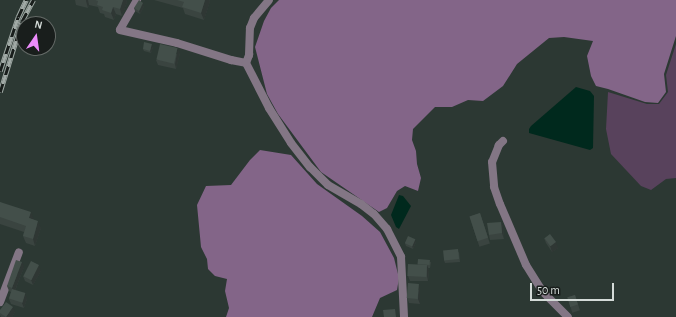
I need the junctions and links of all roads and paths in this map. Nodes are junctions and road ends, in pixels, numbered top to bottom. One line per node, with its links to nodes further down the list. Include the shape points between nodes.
1 (137, 0): 3 (street, via 120,30)
2 (269, 0): 3 (street, via 254,18 250,28 249,55)
3 (246, 62): 7 (street, via 269,108 310,167 328,185 362,204 387,229 401,257)
4 (503, 141): 8 (street, via 492,162 494,187 500,204 526,265 544,292)
5 (19, 252): 6 (street)
6 (0, 302)
7 (404, 317)
8 (568, 317)

